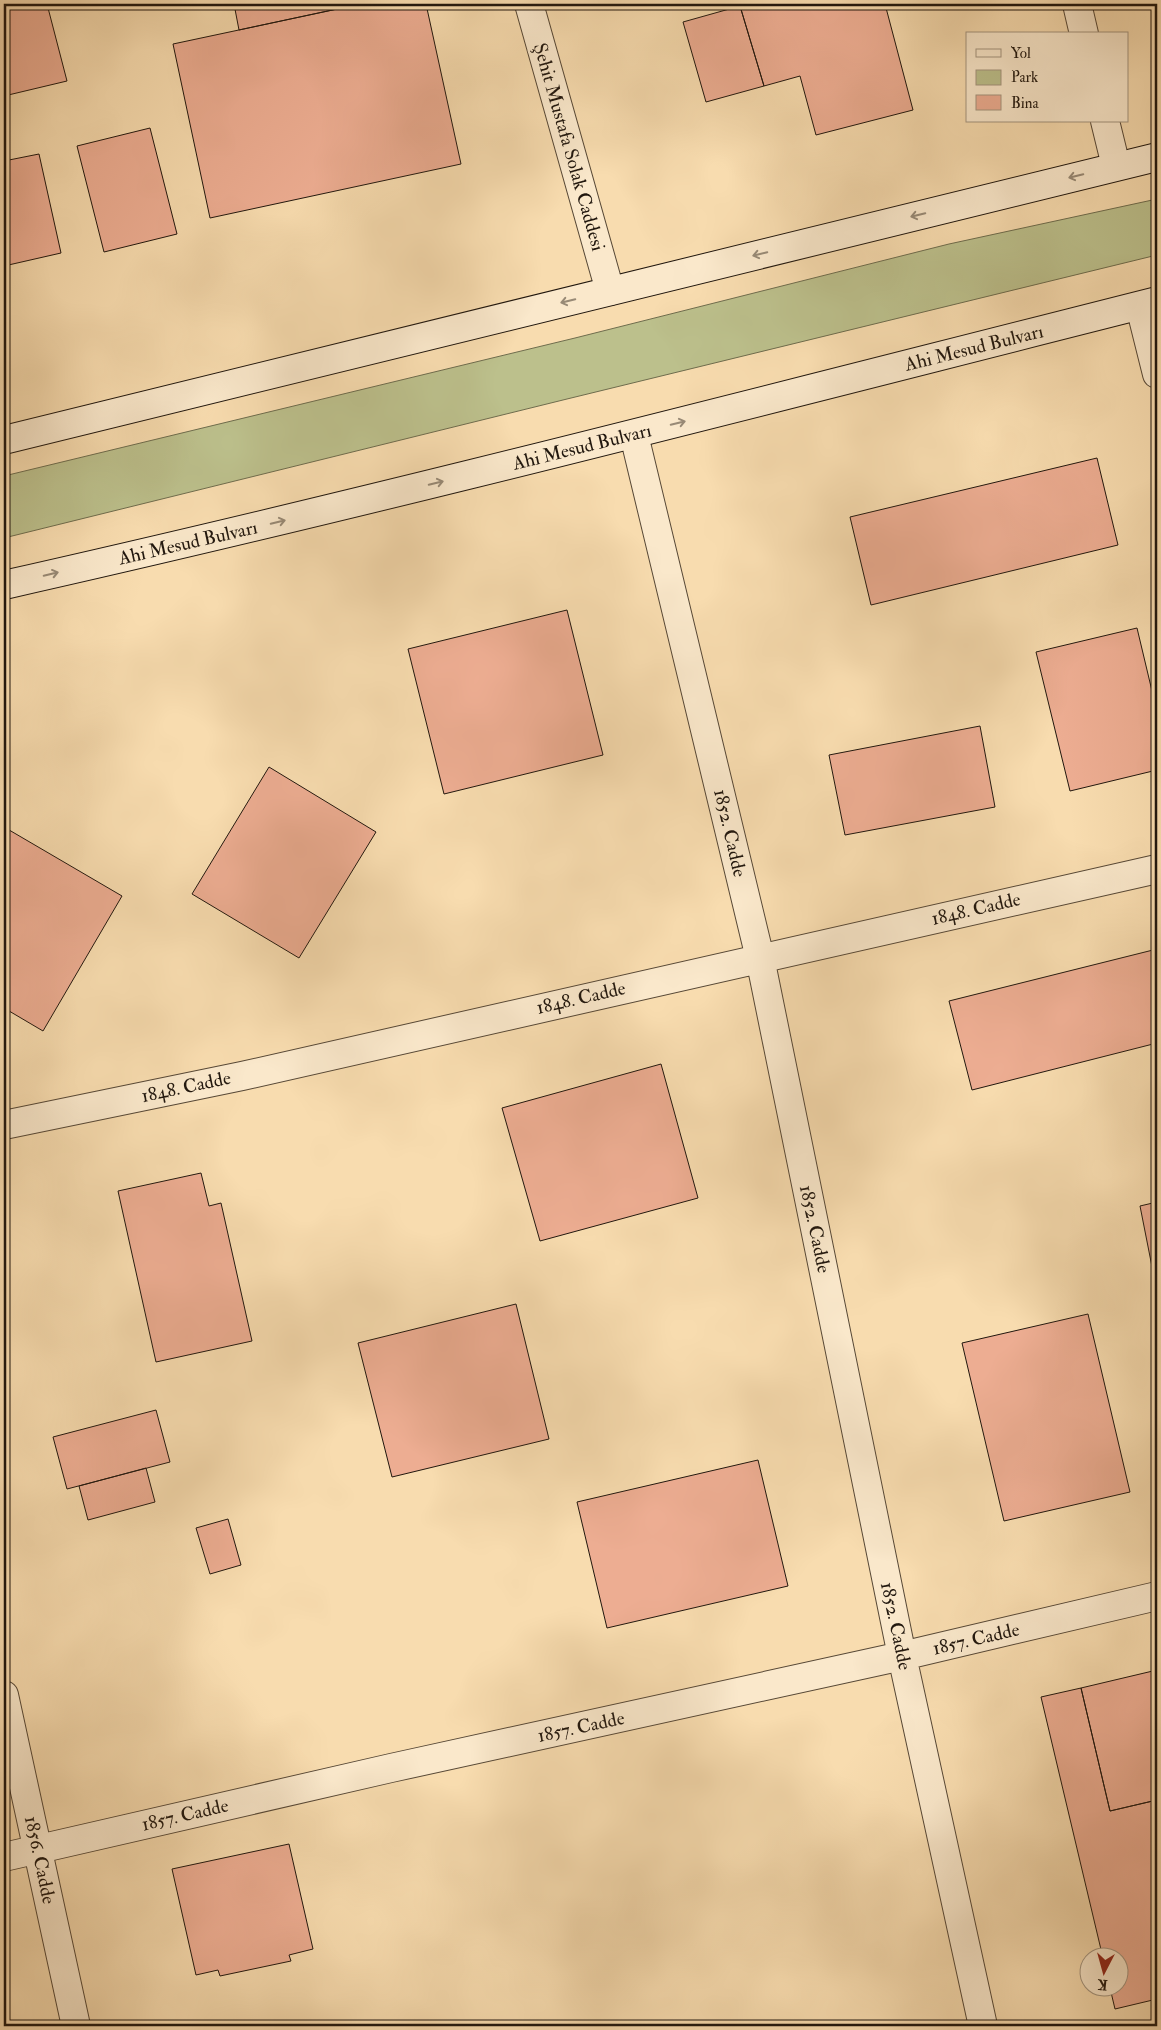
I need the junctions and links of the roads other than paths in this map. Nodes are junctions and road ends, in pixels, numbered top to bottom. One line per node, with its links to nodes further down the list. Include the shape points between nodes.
1 (529, 4): 7 (street, Şehit Mustafa Solak Caddesi)
2 (1077, 4): 3 (street)
3 (1084, 32)
4 (1105, 122): 6 (street)
5 (1157, 157): 6 (street)
6 (1116, 166): 7 (street, one-way to 7)
7 (610, 291): 11 (street, one-way to 11)
8 (1149, 304): 9 (street); 10 (street, Ahi Mesud Bulvarı, one-way to 8)
9 (1157, 374)
10 (634, 435): 12 (street, Ahi Mesud Bulvarı, one-way to 10); 14 (street, 1852. Cadde)
11 (4, 440)
12 (4, 585)
13 (1157, 869): 14 (street, 1848. Cadde)
14 (760, 958): 15 (street, 1848. Cadde, via 242,1076); 17 (street, 1852. Cadde)
15 (4, 1125)
16 (1157, 1596): 17 (street, 1857. Cadde)
17 (902, 1656): 19 (street, 1857. Cadde); 22 (street, 1852. Cadde)
18 (4, 1695): 19 (street, 1856. Cadde)
19 (38, 1849): 20 (street, 1857. Cadde); 21 (street, 1856. Cadde)
20 (4, 1857)
21 (76, 2026)
22 (983, 2026)

